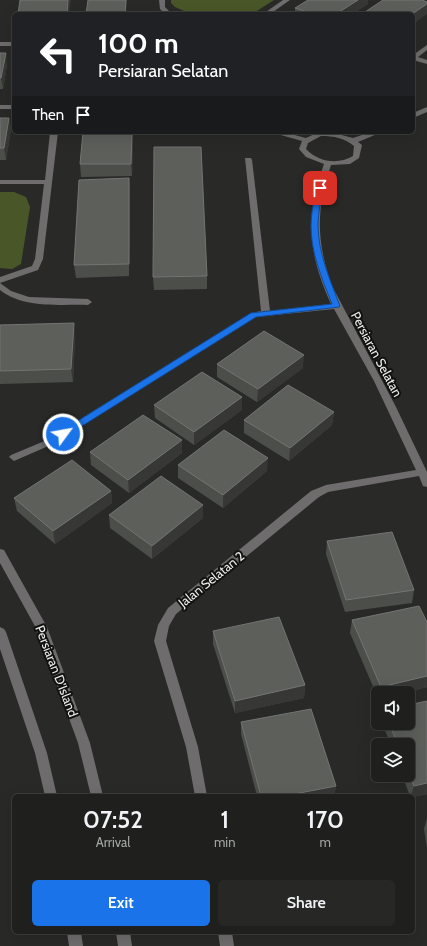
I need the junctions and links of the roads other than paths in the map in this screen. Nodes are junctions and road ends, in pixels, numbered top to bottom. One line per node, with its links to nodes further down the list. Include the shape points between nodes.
1 (162, 0): 3 (street, via 162,8)
2 (287, 0): 4 (street)
3 (167, 12)
4 (269, 12)
5 (0, 44): 6 (street)
6 (12, 44)
7 (427, 47): 8 (street)
8 (415, 56)
9 (415, 59): 10 (street)
10 (427, 62)
11 (0, 107): 12 (street)
12 (12, 107)
13 (427, 109): 14 (street)
14 (415, 115)
15 (54, 134): 23 (street)
16 (282, 134): 18 (street)
17 (372, 134): 19 (street)
18 (306, 140): 19 (street, via 320,134 329,134); 21 (street, via 302,150 305,155)
19 (353, 141): 21 (street, via 359,150 353,159)
20 (248, 160): 28 (street)
21 (328, 164): 27 (street, Persiaran Selatan, via 317,200 315,224 325,279)
22 (0, 182): 23 (street)
23 (47, 182): 24 (street, via 39,259 35,268)
24 (0, 280)
25 (0, 286): 26 (street, via 13,297)
26 (88, 302)
27 (336, 306): 28 (street); 30 (street, Persiaran Selatan, via 379,381)
28 (266, 313): 29 (street, via 248,318 50,442)
29 (14, 457)
30 (422, 472): 31 (street, Persiaran Selatan); 36 (street, Jalan Selatan 2, via 326,489 315,494 172,611 164,625 160,641 192,747)
31 (427, 483)
32 (0, 553): 35 (street, Persiaran D'Island, via 41,627 84,743)
33 (0, 632): 34 (street, via 41,753)
34 (51, 794)
35 (97, 794)
36 (201, 794)
37 (74, 934): 40 (street)
38 (123, 934): 41 (street)
39 (225, 934): 42 (street)
40 (76, 946)
41 (125, 946)
42 (226, 946)

